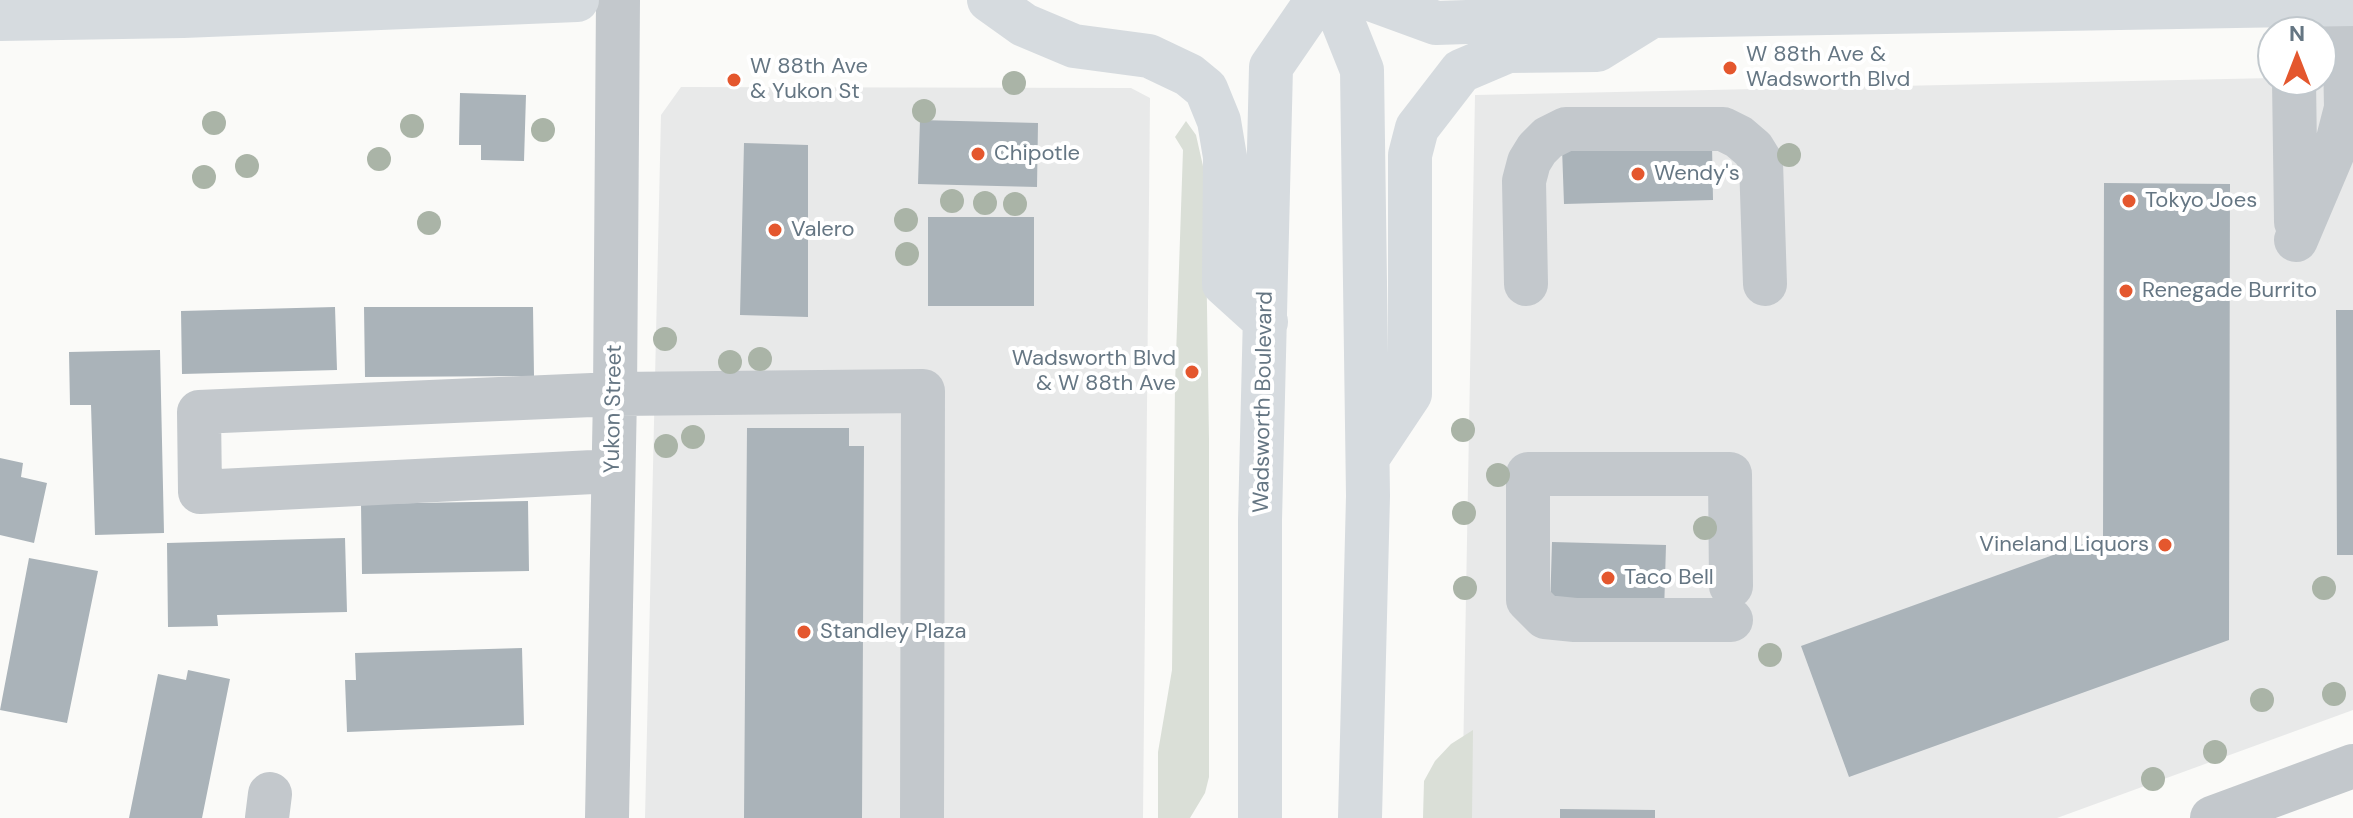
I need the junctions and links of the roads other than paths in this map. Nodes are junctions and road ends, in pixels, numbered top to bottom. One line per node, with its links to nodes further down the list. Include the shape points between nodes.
1 (577, 0): 7 (main road)
2 (618, 0): 18 (street, Yukon Street)
3 (989, 0): 17 (main road, via 1024,25 1074,46 1149,56 1206,89 1225,157 1224,284)
4 (1317, 0): 17 (main road, Wadsworth Boulevard, via 1271,67)
5 (1334, 0): 19 (main road, via 1362,70)
6 (1373, 0): 12 (main road, via 1436,23)
7 (437, 3): 9 (main road)
8 (2347, 3): 11 (main road); 14 (street, via 2346,108 2296,240)
9 (160, 8): 10 (main road)
10 (54, 9): 13 (main road)
11 (2293, 12): 12 (main road)
12 (1652, 16): 19 (main road, via 1597,50 1508,51 1461,71 1417,128 1410,155 1410,394)
13 (0, 19)
14 (2294, 96)
15 (1526, 284): 16 (street, via 1524,181 1529,162 1548,138 1566,129 1723,129 1753,149 1761,162)
16 (1765, 284)
17 (1266, 322): 25 (main road, Wadsworth Boulevard)
18 (615, 394): 20 (street, Yukon Street); 20 (street, via 199,412 200,492); 24 (street, via 923,391)
19 (1368, 457): 26 (main road)
20 (613, 471): 23 (street, Yukon Street)
21 (1731, 603): 21 (street, via 1730,474 1528,474 1528,600 1545,617 1575,620)
22 (2353, 766): 27 (street)
23 (596, 817)
24 (922, 818)
25 (1260, 818)
26 (1360, 818)
27 (2212, 818)

